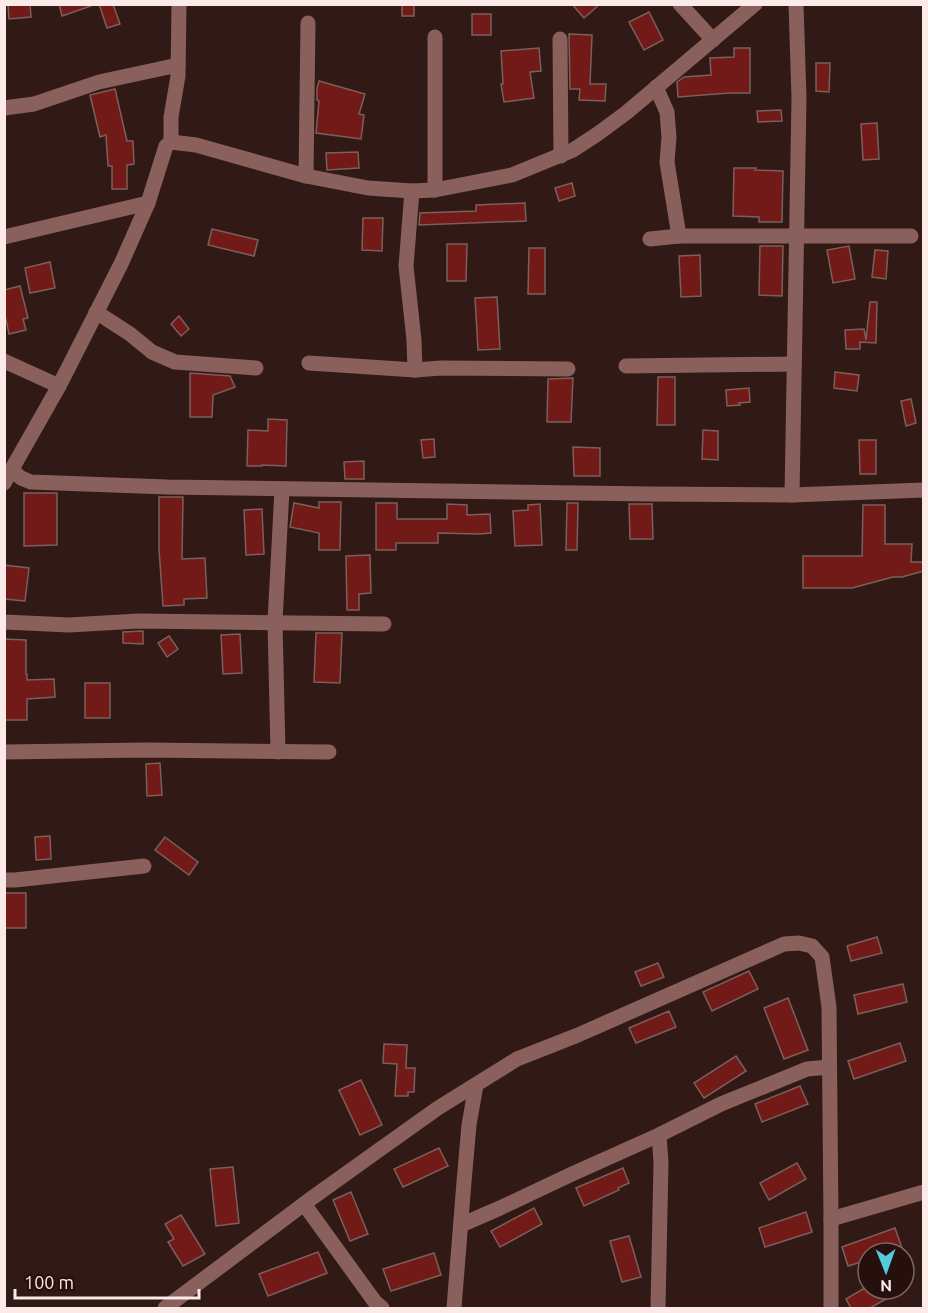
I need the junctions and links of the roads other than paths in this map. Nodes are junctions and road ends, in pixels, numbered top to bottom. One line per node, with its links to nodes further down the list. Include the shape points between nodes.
1 (179, 4): 9 (street)
2 (680, 4): 8 (street)
3 (755, 4): 8 (street)
4 (796, 4): 19 (street)
5 (308, 23): 14 (street)
6 (435, 38): 16 (street)
7 (560, 39): 13 (street)
8 (713, 40): 10 (street)
9 (178, 65): 11 (street, via 99,82 34,104); 12 (street)
10 (656, 87): 13 (street, via 596,135); 18 (street, via 667,112 667,162)
11 (4, 108)
12 (171, 142): 14 (street, via 196,145); 17 (street, via 163,153)
13 (561, 156): 16 (street, via 512,175)
14 (306, 176): 15 (street, via 368,188)
15 (412, 190): 16 (street); 30 (street, via 406,266)
16 (435, 190)
17 (148, 203): 21 (street); 23 (street)
18 (679, 236): 19 (street); 22 (street)
19 (796, 236): 20 (street); 26 (street)
20 (912, 236)
21 (4, 237)
22 (651, 239)
23 (96, 312): 28 (street, via 152,352 175,362); 31 (street)
24 (4, 361): 31 (street)
25 (309, 363): 30 (street)
26 (794, 364): 27 (street); 35 (street)
27 (626, 366)
28 (256, 368)
29 (568, 369): 30 (street)
30 (415, 370)
31 (58, 386): 32 (street)
32 (7, 477): 33 (street, via 31,482 167,488)
33 (282, 489): 35 (street); 37 (street)
34 (924, 490): 35 (street)
35 (792, 495)
36 (4, 622): 37 (street)
37 (275, 622): 38 (street); 40 (street)
38 (384, 624)
39 (4, 752): 40 (street)
40 (278, 752): 41 (street)
41 (329, 752)
42 (144, 866): 43 (street)
43 (4, 880)
44 (829, 1066): 45 (street, via 829,1007 822,957 812,946 799,943 784,944 517,1059); 48 (street, via 807,1069); 51 (street)
45 (476, 1085): 46 (street); 47 (street)
46 (449, 1101): 47 (street); 50 (street)
47 (469, 1125): 52 (street)
48 (658, 1135): 52 (street); 56 (street)
49 (924, 1192): 51 (street)
50 (304, 1204): 53 (street); 54 (street)
51 (831, 1219): 57 (street)
52 (461, 1225): 55 (street)
53 (172, 1306)
54 (382, 1308)
55 (454, 1308)
56 (658, 1308)
57 (831, 1308)

